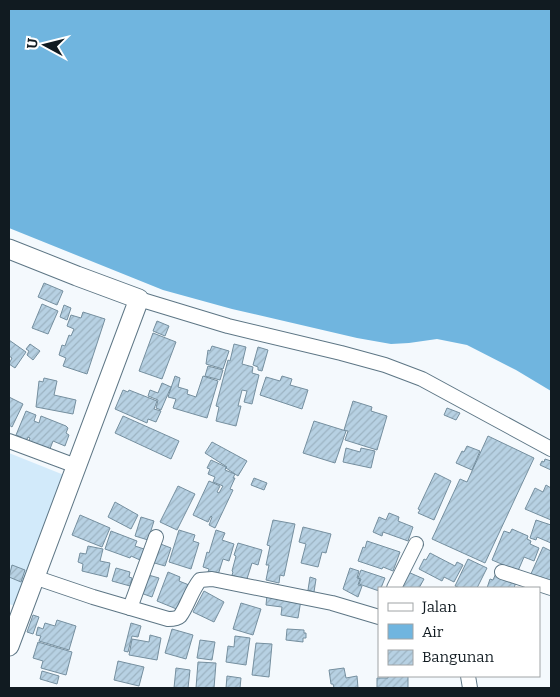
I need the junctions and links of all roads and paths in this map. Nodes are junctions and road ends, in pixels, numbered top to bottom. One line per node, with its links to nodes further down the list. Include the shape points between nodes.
1 (9, 249): 2 (street)
2 (139, 298): 4 (street, via 228,326 384,365 422,379); 5 (street)
3 (9, 441): 5 (street)
4 (551, 449)
5 (76, 466): 9 (street)
6 (156, 537): 12 (street)
7 (416, 544): 10 (street)
8 (502, 572): 11 (street)
9 (34, 577): 12 (street); 14 (street)
10 (394, 587)
11 (551, 588)
12 (130, 608): 13 (street, via 175,619 180,616 200,580 212,579 332,602)
13 (378, 617)
14 (14, 619): 15 (street)
15 (9, 646)

